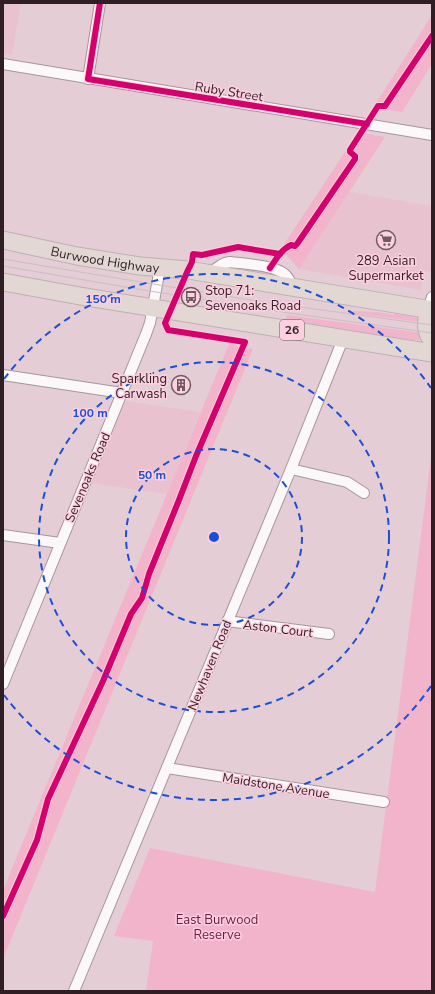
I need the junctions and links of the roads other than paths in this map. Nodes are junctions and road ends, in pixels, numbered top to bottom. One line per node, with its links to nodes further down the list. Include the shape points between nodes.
1 (100, 3): 3 (street)
2 (3, 64): 3 (street, Ruby Street)
3 (88, 79): 4 (street, Ruby Street)
4 (432, 135)
5 (3, 240): 6 (highway, Burwood Highway, via 77,256)
6 (160, 268): 8 (highway, Burwood Highway); 9 (street, Sevenoaks Road)
7 (3, 282): 9 (highway, 26)
8 (431, 305): 11 (highway, via 426,324)
9 (153, 308): 10 (highway, 26); 14 (street, Sevenoaks Road, via 149,326)
10 (343, 339): 12 (highway, 26); 15 (street, Newhaven Road)
11 (432, 340)
12 (432, 353)
13 (3, 375): 14 (street)
14 (122, 393): 18 (street, Sevenoaks Road)
15 (290, 468): 16 (street, via 347,482); 19 (street, Newhaven Road)
16 (364, 493)
17 (3, 535): 18 (street)
18 (60, 543): 21 (street, Sevenoaks Road)
19 (227, 621): 20 (street, Aston Court); 22 (street, Newhaven Road)
20 (329, 634)
21 (3, 684)
22 (167, 768): 23 (street, Maidstone Avenue); 24 (street, Newhaven Road)
23 (384, 802)
24 (74, 991)

